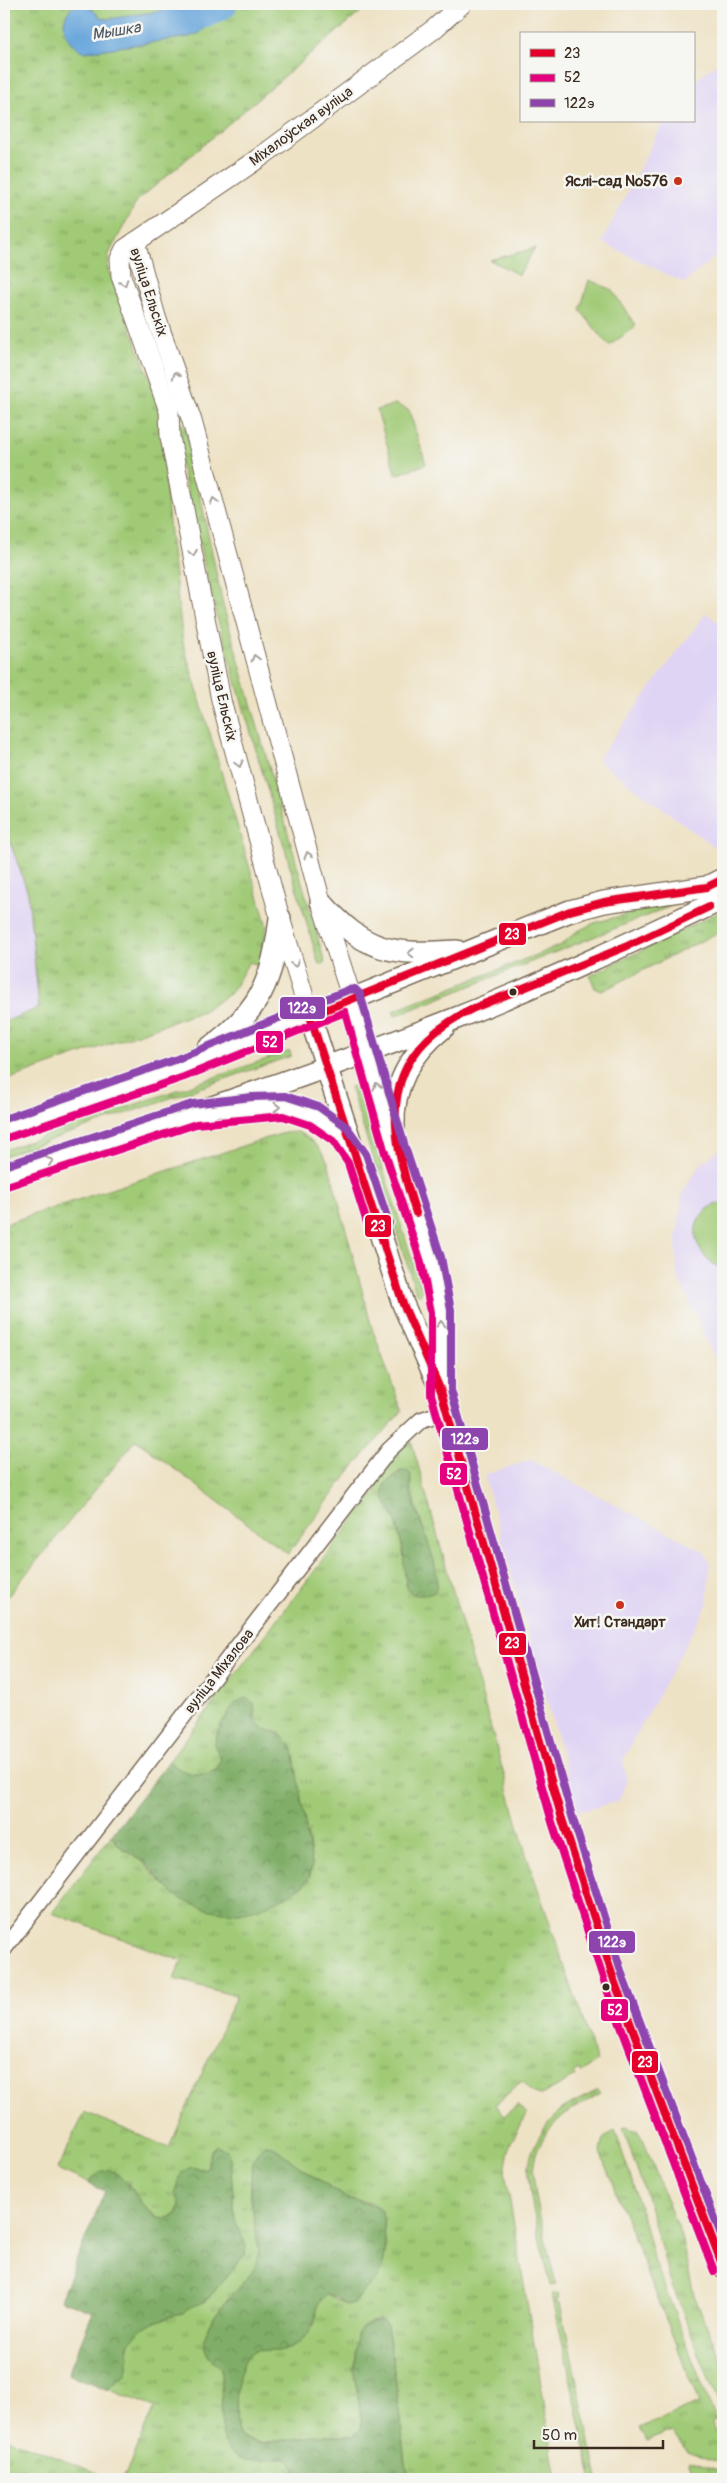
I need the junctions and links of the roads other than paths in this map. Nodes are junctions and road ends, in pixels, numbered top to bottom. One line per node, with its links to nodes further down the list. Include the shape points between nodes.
1 (462, 4): 2 (street, Міхалоўская вуліца, via 434,29 267,152)
2 (135, 242): 5 (street, вуліца Ельскіх, one-way to 2, via 192,421 156,317); 6 (street, вуліца Ельскіх, one-way to 6, via 125,249 120,260 121,276 169,411 170,437 221,700)
3 (723, 879): 7 (main road, via 707,887 604,902 570,911)
4 (723, 899): 10 (main road, via 655,933)
5 (321, 902): 7 (main road, one-way to 5, via 407,954 388,950 354,936); 8 (street, вуліца Ельскіх)
6 (280, 918): 9 (street, вуліца Ельскіх, one-way to 9); 13 (main road, via 277,948 260,997 228,1035)
7 (477, 950): 8 (main road)
8 (352, 999): 9 (main road); 11 (main road)
9 (310, 1016): 12 (main road); 13 (main road)
10 (456, 1018): 11 (main road); 16 (main road, via 424,1044 402,1077 395,1106)
11 (367, 1051): 12 (main road); 16 (main road, one-way to 11)
12 (335, 1063): 14 (main road); 17 (main road)
13 (181, 1068): 15 (main road)
14 (194, 1114): 17 (main road, one-way to 17, via 284,1106 303,1111 340,1134); 18 (main road, one-way to 14)
15 (4, 1129)
16 (396, 1150): 19 (main road, one-way to 16, via 438,1289)
17 (357, 1158): 19 (main road, via 403,1304)
18 (4, 1176)
19 (444, 1401): 20 (street, вуліца Міхалова, via 389,1450); 21 (main road, via 560,1809 615,1983)
20 (4, 1949)
21 (723, 2267)

